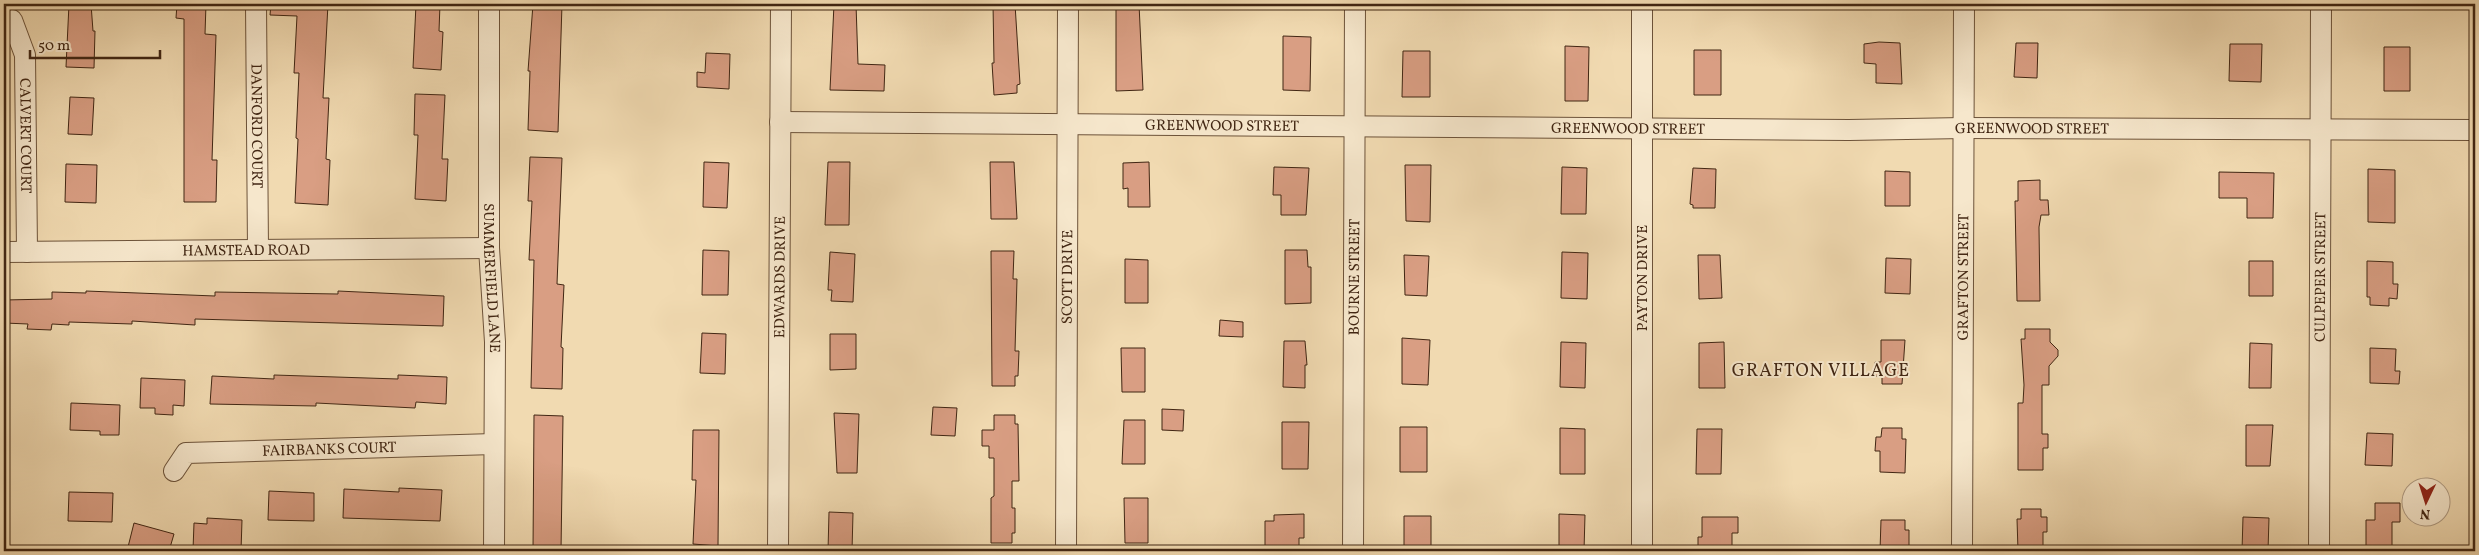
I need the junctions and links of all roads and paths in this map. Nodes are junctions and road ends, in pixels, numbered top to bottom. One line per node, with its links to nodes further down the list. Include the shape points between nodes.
1 (256, 4): 18 (street, DANFORD COURT)
2 (489, 4): 17 (street, SUMMERFIELD LANE)
3 (781, 4): 10 (street, EDWARDS DRIVE)
4 (1068, 4): 11 (street, SCOTT DRIVE)
5 (1355, 4): 12 (street, BOURNE STREET)
6 (1642, 4): 13 (street, PAYTON DRIVE)
7 (1964, 4): 14 (street, GRAFTON STREET)
8 (2320, 4): 15 (street, CULPEPER STREET)
9 (12, 20): 20 (street, CALVERT COURT, via 25,55)
10 (780, 122): 11 (street, GREENWOOD STREET); 24 (street, EDWARDS DRIVE)
11 (1068, 125): 12 (street, GREENWOOD STREET); 25 (street, SCOTT DRIVE)
12 (1355, 126): 13 (street, GREENWOOD STREET); 26 (street, BOURNE STREET)
13 (1642, 127): 14 (street, GREENWOOD STREET); 27 (street, PAYTON DRIVE)
14 (1964, 128): 15 (street, GREENWOOD STREET); 28 (street, GRAFTON STREET)
15 (2321, 129): 16 (street, GREENWOOD STREET); 29 (street, CULPEPER STREET)
16 (2475, 130)
17 (489, 248): 18 (street, HAMSTEAD ROAD); 21 (street, SUMMERFIELD LANE, via 494,342)
18 (258, 250): 20 (street, HAMSTEAD ROAD)
19 (4, 252): 20 (street, HAMSTEAD ROAD)
20 (27, 252)
21 (494, 444): 22 (street, FAIRBANKS COURT, via 186,453); 23 (street, SUMMERFIELD LANE)
22 (174, 471)
23 (494, 551)
24 (778, 551)
25 (1066, 551)
26 (1353, 551)
27 (1642, 551)
28 (1962, 551)
29 (2319, 551)

